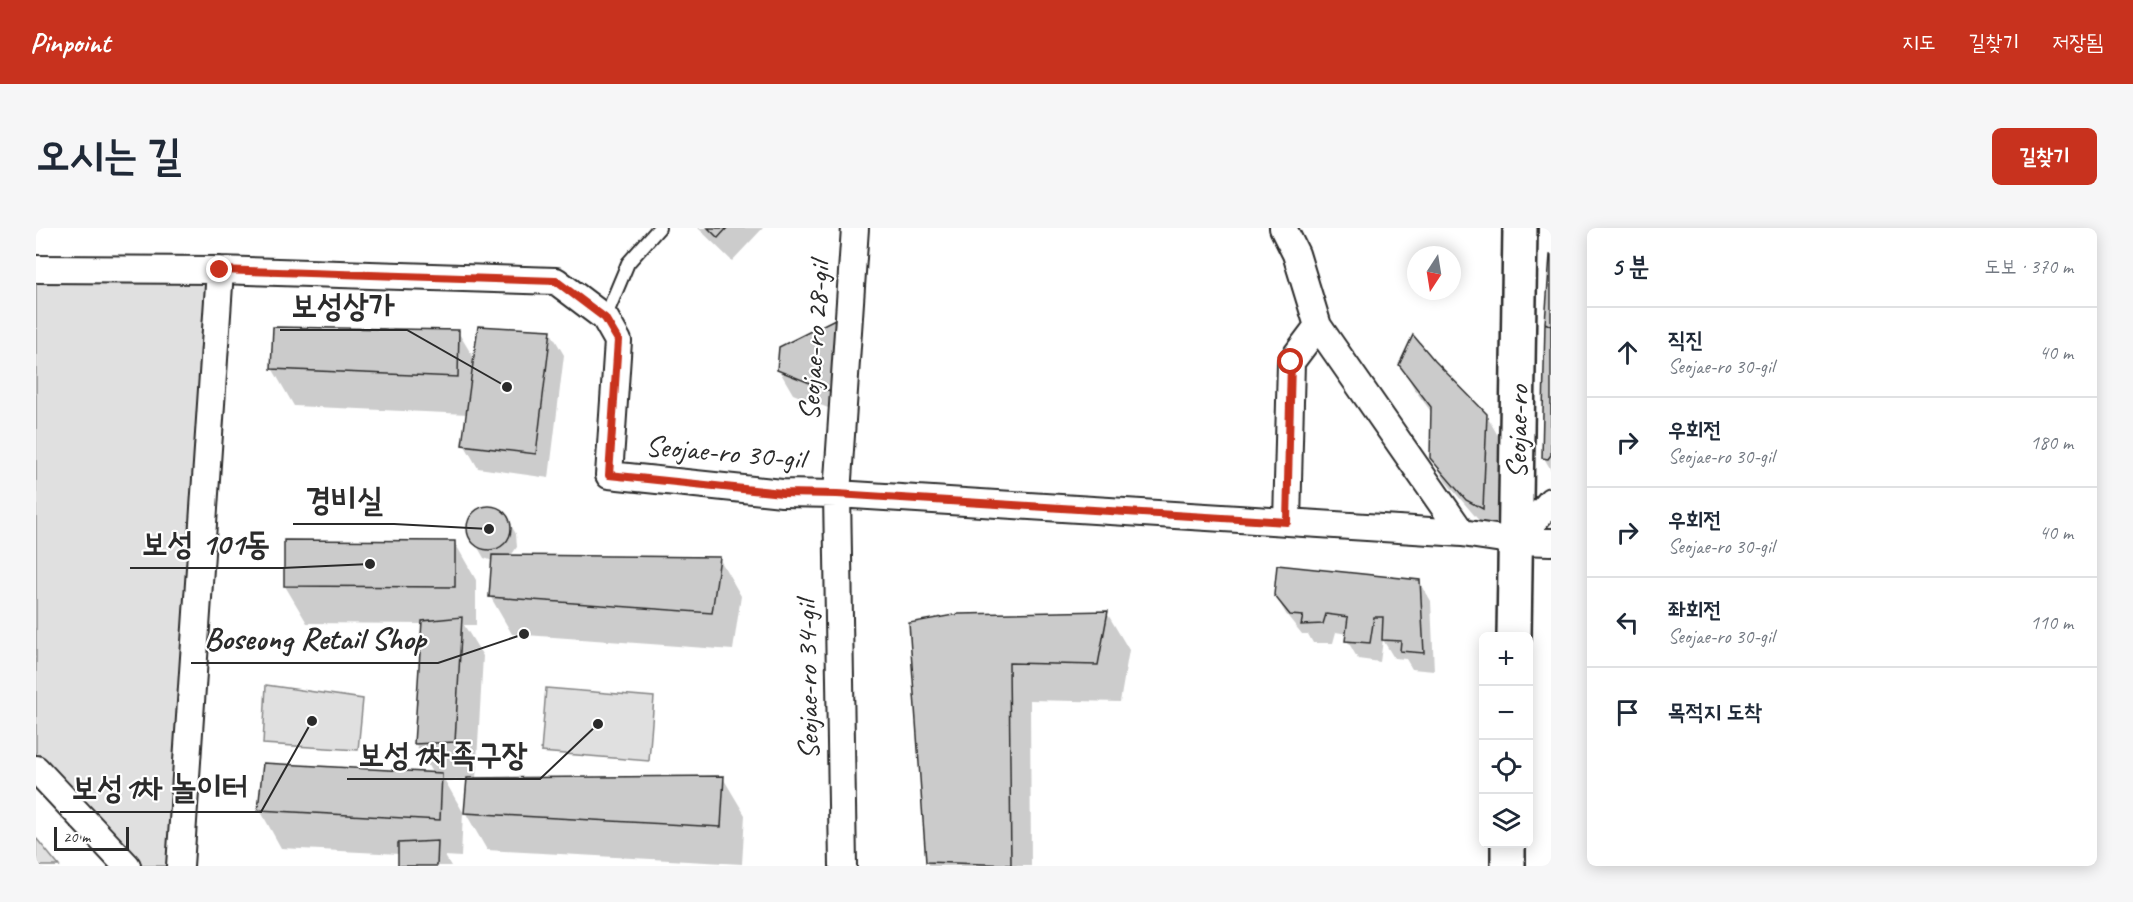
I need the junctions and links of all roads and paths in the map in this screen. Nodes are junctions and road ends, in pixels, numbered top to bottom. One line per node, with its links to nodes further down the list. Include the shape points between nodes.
1 (659, 228): 7 (lane, via 628,263)
2 (855, 228): 9 (street, Seojae-ro 28-gil)
3 (1283, 228): 8 (street, via 1296,254)
4 (1520, 228): 13 (main road, Seojae-ro)
5 (36, 269): 6 (street, Seojae-ro 30-gil)
6 (220, 270): 7 (street, Seojae-ro 30-gil, via 556,281); 19 (street)
7 (605, 318): 9 (street, Seojae-ro 30-gil, via 618,340 609,475 782,493)
8 (1318, 326): 11 (street, via 1291,362); 12 (street)
9 (837, 494): 11 (street, Seojae-ro 30-gil); 20 (street, Seojae-ro 34-gil)
10 (1551, 501): 13 (street)
11 (1287, 522): 12 (street, Seojae-ro 30-gil)
12 (1462, 533): 13 (street, Seojae-ro 30-gil)
13 (1516, 541): 14 (street, Seojae-ro 30-gil); 15 (main road, Seojae-ro)
14 (1551, 542)
15 (1514, 632)
16 (36, 770): 18 (street)
17 (1508, 848): 21 (main road)
18 (127, 866)
19 (180, 866)
20 (843, 866)
21 (1508, 866)

